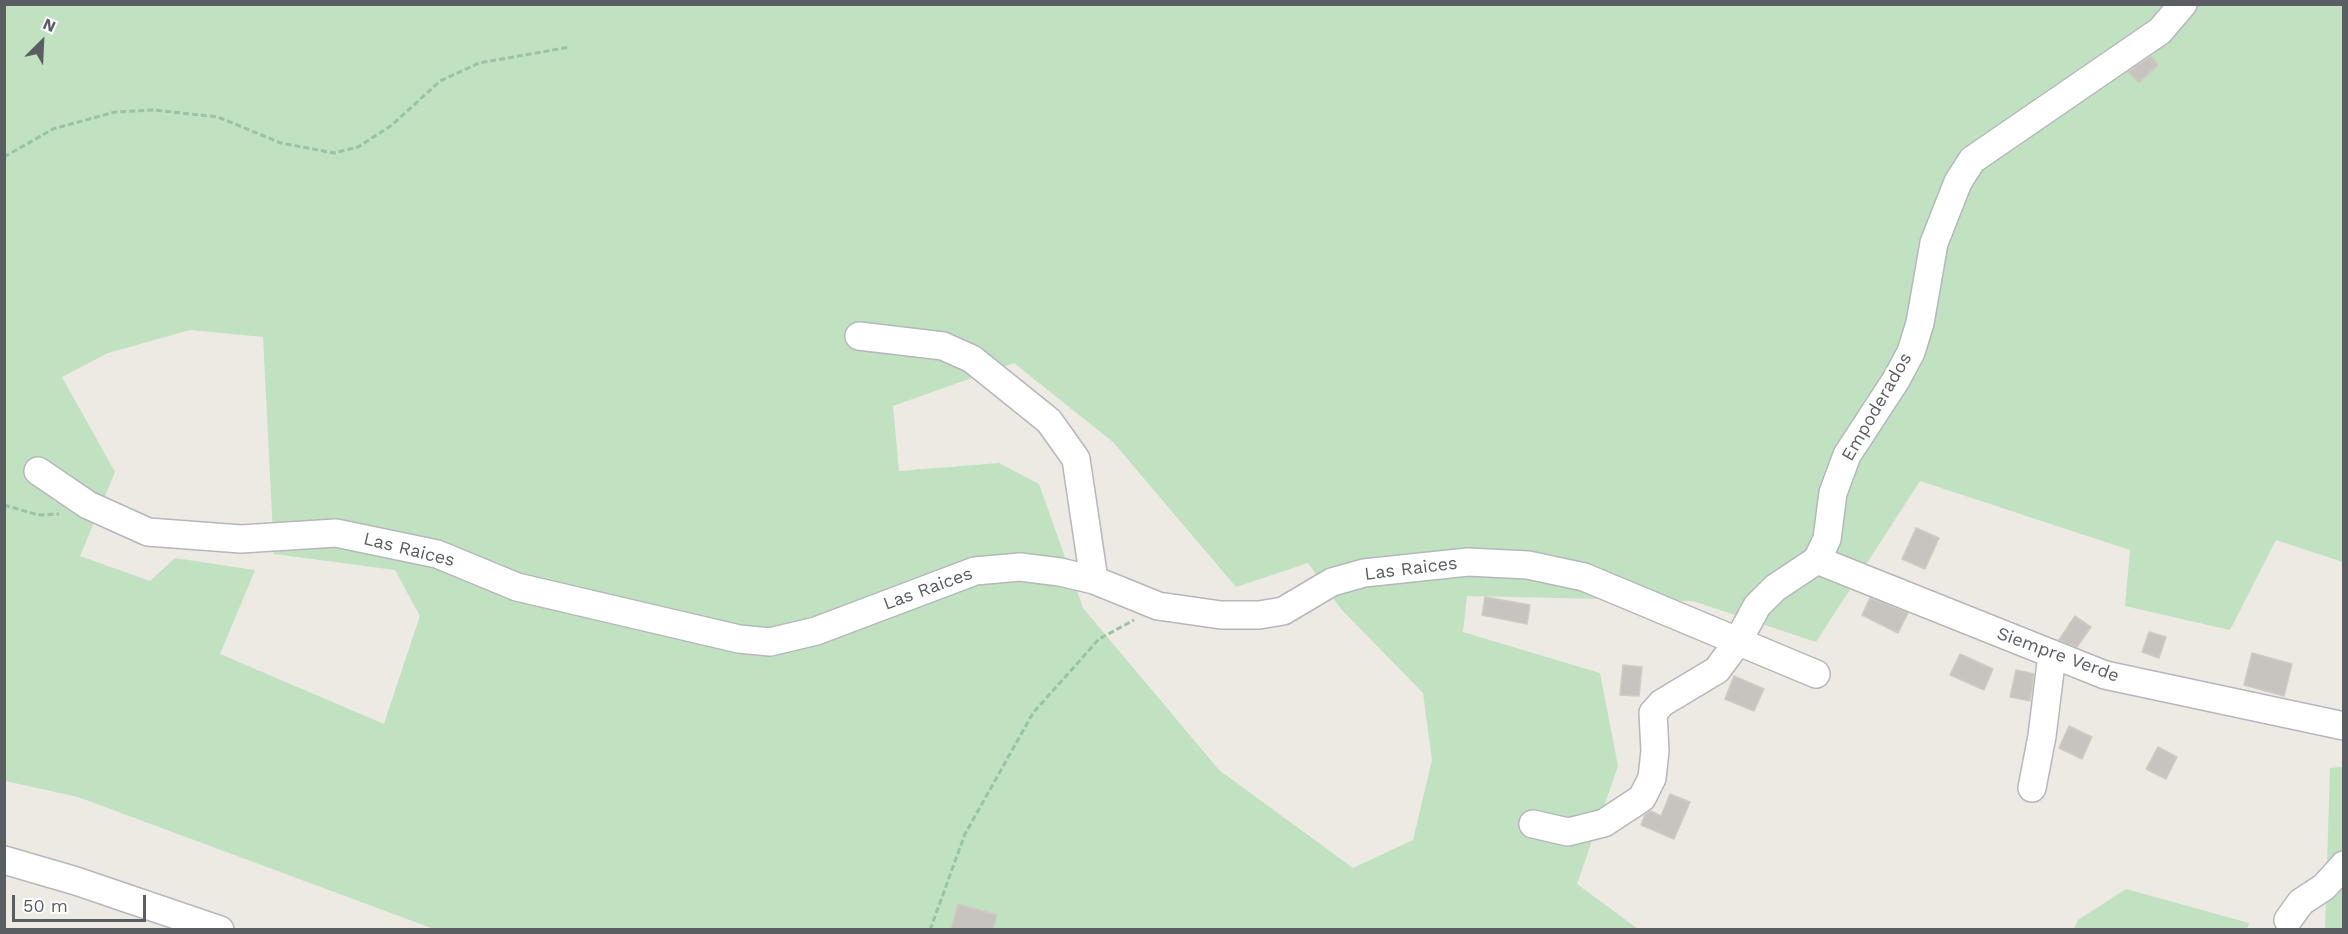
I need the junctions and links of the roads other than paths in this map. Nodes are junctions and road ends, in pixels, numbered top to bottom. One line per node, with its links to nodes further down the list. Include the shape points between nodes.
1 (2183, 4): 4 (street, Empoderados, via 2160,31 1972,160 1958,182 1934,243 1911,352 1847,455 1833,493 1827,539)
2 (859, 336): 5 (street, via 943,346 972,359 1049,421 1077,459)
3 (38, 471): 5 (street, Las Raices, via 100,511 147,532 241,539 336,533 437,554 547,595 738,639 770,642 816,631 975,571 1020,567)
4 (1818, 560): 6 (street, via 1775,588 1756,606); 7 (street, Siempre Verde)
5 (1094, 580): 6 (street, Las Raices, via 1158,606 1221,615 1259,615 1283,611 1332,582 1364,573 1468,562 1528,565 1584,577)
6 (1737, 643): 8 (street, Las Raices); 11 (street, via 1717,670 1662,703 1653,713 1652,778 1642,798 1604,823 1568,832)
7 (2052, 655): 9 (street, Siempre Verde, via 2105,675); 10 (street)
8 (1816, 674)
9 (2343, 726)
10 (2032, 788)
11 (1533, 824)
12 (4, 860): 15 (street)
13 (2343, 865): 14 (street, via 2324,888 2301,902)
14 (2288, 920)
15 (220, 930)

